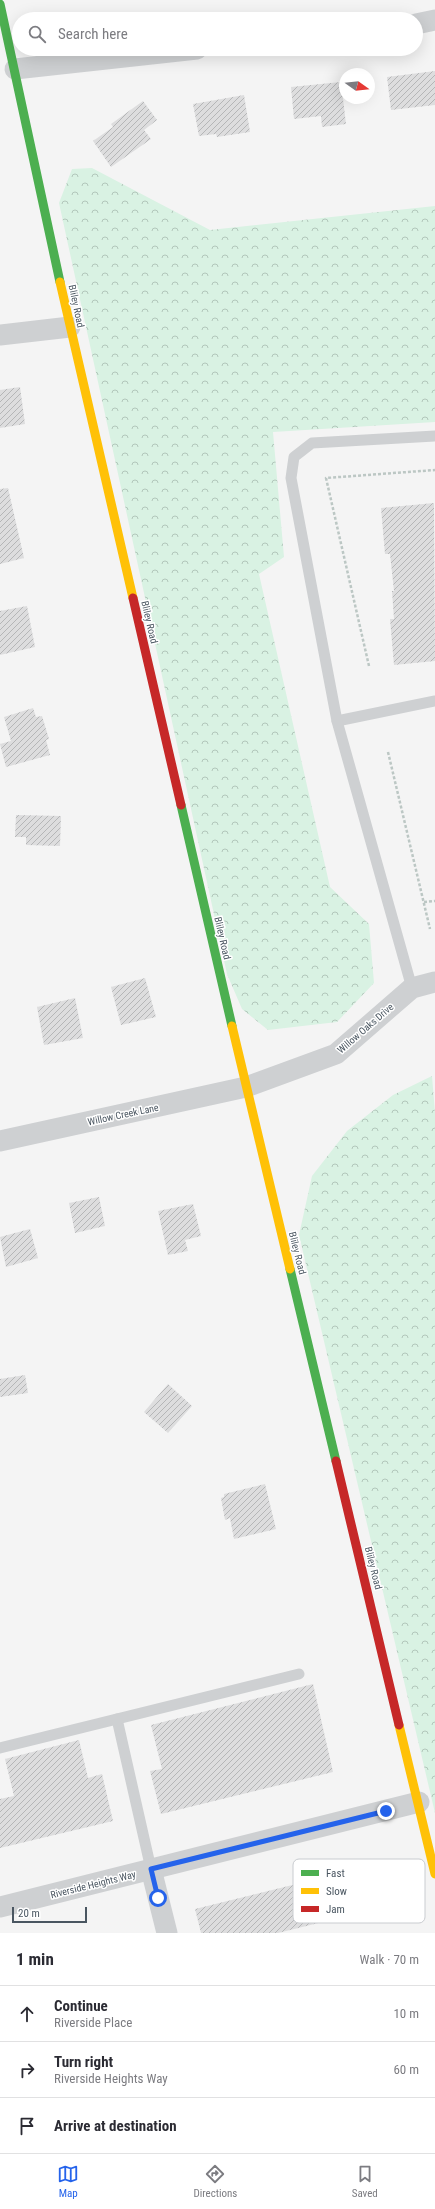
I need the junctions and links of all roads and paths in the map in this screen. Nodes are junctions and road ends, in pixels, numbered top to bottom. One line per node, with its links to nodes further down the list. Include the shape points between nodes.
1 (0, 4): 5 (street, Bliley Road)
2 (435, 20): 3 (street)
3 (423, 23)
4 (133, 56): 5 (street)
5 (15, 69): 6 (street, Bliley Road)
6 (70, 326): 7 (street); 19 (street, Bliley Road)
7 (0, 335)
8 (435, 436): 12 (lane, via 312,443 294,457 290,478)
9 (435, 470): 10 (path, via 326,478)
10 (369, 666)
11 (435, 701): 12 (lane)
12 (336, 721): 18 (lane)
13 (388, 752): 15 (path)
14 (435, 901): 15 (path)
15 (423, 902): 16 (path)
16 (430, 929)
17 (435, 982): 18 (street, Willow Oaks Drive)
18 (412, 988): 19 (street, Willow Oaks Drive, via 336,1054)
19 (246, 1087): 20 (street, Willow Creek Lane); 24 (street, Bliley Road)
20 (0, 1141)
21 (299, 1674): 22 (lane)
22 (117, 1719): 23 (lane); 25 (lane)
23 (0, 1748)
24 (419, 1802): 25 (street, Riverside Heights Way); 26 (street, Bliley Road)
25 (151, 1869): 27 (street, Riverside Heights Way); 28 (street)
26 (435, 1874)
27 (0, 1907)
28 (166, 1933)

